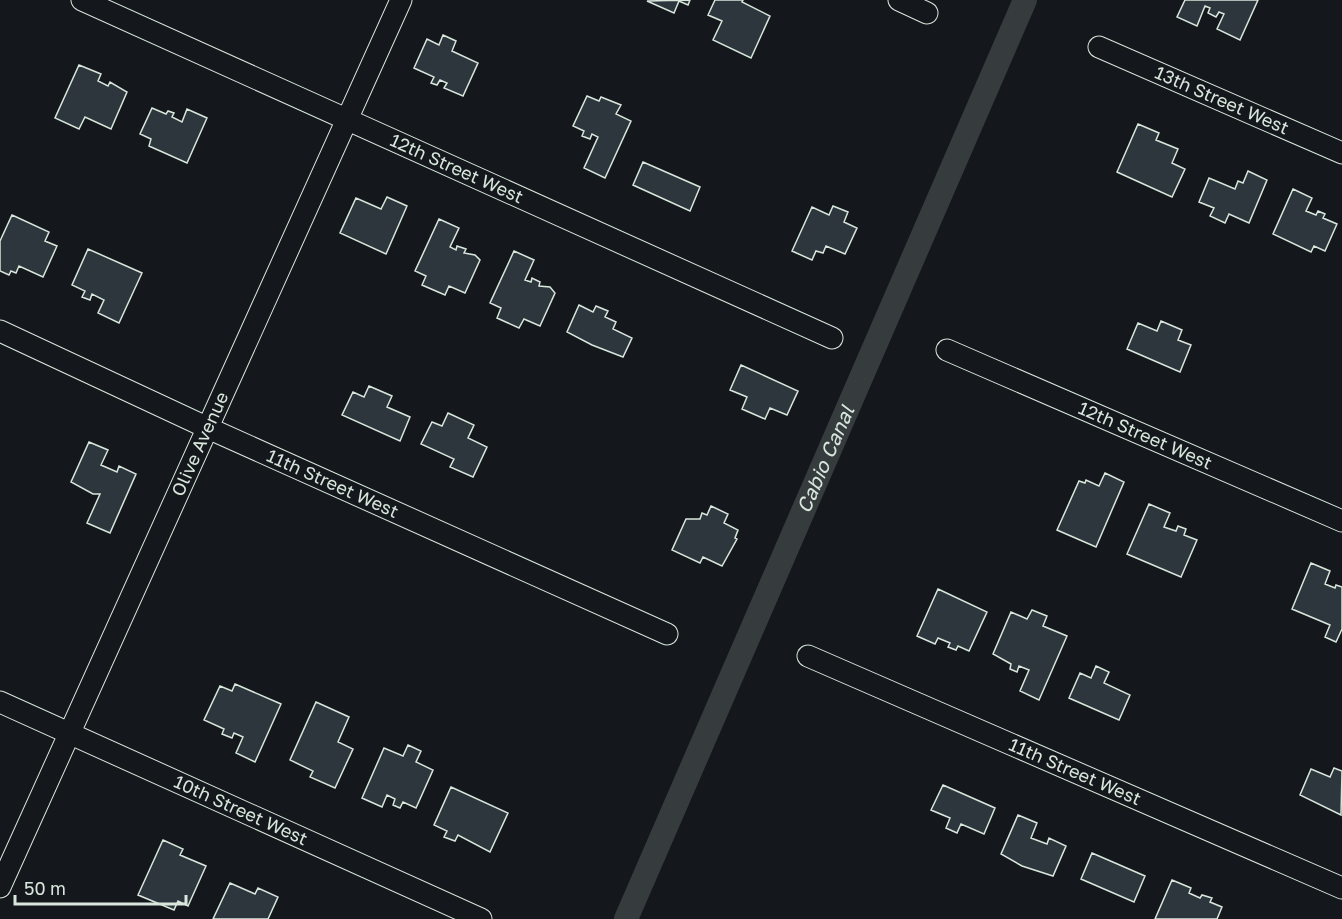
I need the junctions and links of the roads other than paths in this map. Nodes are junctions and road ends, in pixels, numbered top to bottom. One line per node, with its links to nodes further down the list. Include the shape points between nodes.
1 (82, 0): 6 (street, 12th Street West)
2 (401, 0): 6 (street, Olive Avenue)
3 (899, 0): 4 (street)
4 (927, 13)
5 (1100, 47): 7 (street, 13th Street West)
6 (348, 120): 9 (street, 12th Street West); 11 (street, Olive Avenue)
7 (1342, 153)
8 (0, 331): 11 (street, 11th Street West)
9 (831, 338)
10 (947, 350): 12 (street, 12th Street West)
11 (208, 428): 13 (street, 11th Street West); 16 (street, Olive Avenue)
12 (1342, 521)
13 (667, 634)
14 (808, 656): 18 (street, 11th Street West)
15 (0, 702): 16 (street, 10th Street West)
16 (70, 733): 17 (street, Olive Avenue); 19 (street, 10th Street West)
17 (0, 887)
18 (1342, 888)
19 (481, 919)

